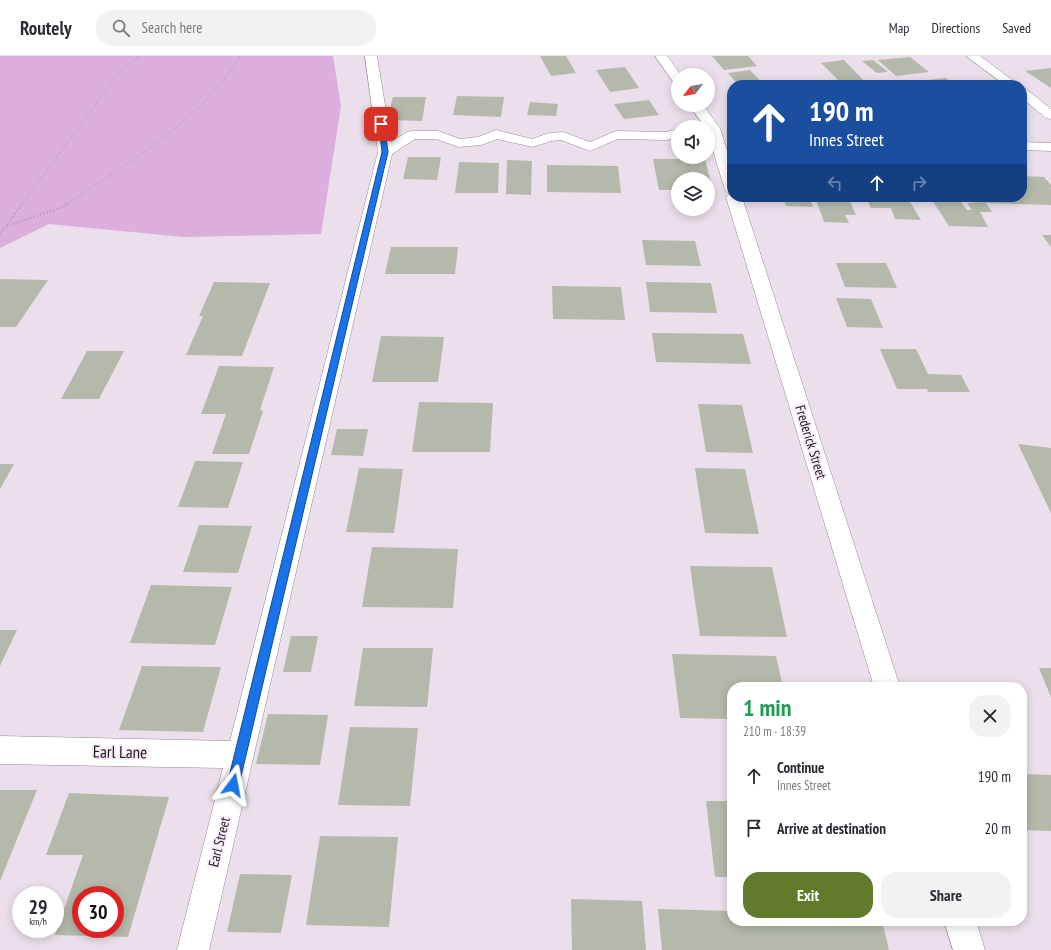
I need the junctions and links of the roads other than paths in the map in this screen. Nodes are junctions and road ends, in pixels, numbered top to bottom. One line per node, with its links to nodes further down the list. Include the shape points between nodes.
1 (371, 56): 12 (street)
2 (661, 56): 4 (street)
3 (972, 56): 5 (street)
4 (671, 70)
5 (1006, 80)
6 (1027, 96): 7 (street)
7 (1051, 115)
8 (671, 135): 12 (street, via 616,135 590,147 563,136 549,137 533,143 496,134 481,141 459,143 438,135 412,135)
9 (715, 143): 13 (street)
10 (1027, 146): 11 (street)
11 (1051, 147)
12 (385, 152): 17 (street, Earl Street)
13 (727, 176)
14 (736, 202): 15 (street, Frederick Street)
15 (885, 682)
16 (0, 750): 17 (street, Earl Lane)
17 (240, 754): 19 (street, Earl Street)
18 (962, 926): 20 (street)
19 (193, 950)
20 (969, 950)

